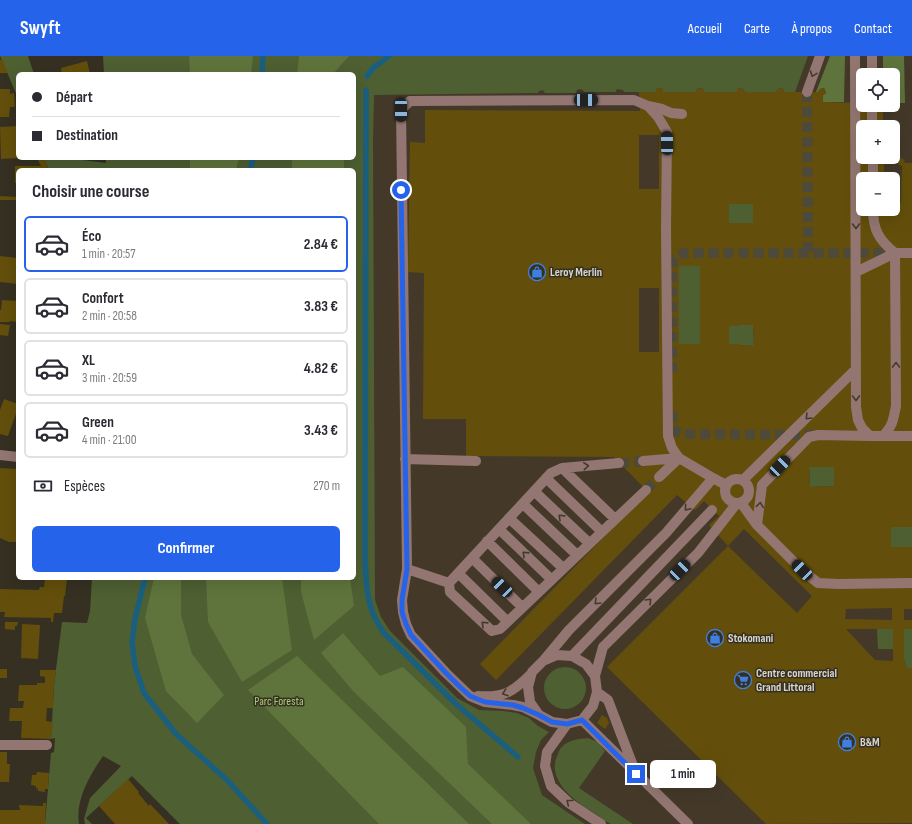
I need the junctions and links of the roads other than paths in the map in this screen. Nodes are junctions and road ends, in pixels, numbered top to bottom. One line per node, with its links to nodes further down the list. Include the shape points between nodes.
1 (820, 56): 5 (street, one-way to 5)
2 (855, 56): 11 (street, one-way to 11)
3 (872, 56): 4 (street)
4 (872, 68)
5 (807, 92)
6 (648, 106): 7 (street, via 670,114); 18 (street, via 667,132 668,436); 19 (street, via 634,100 410,101 401,110)
7 (682, 114)
8 (873, 216): 9 (street, via 877,234)
9 (895, 253): 10 (street); 11 (street); 14 (street, one-way to 9, via 891,427 896,406)
10 (912, 253)
11 (856, 272): 12 (street)
12 (856, 370): 13 (street, one-way to 13, via 858,420); 27 (street, one-way to 27)
13 (870, 436): 14 (street); 29 (street, via 809,437)
14 (883, 436): 15 (street)
15 (912, 436)
16 (0, 455): 17 (street)
17 (16, 457)
18 (679, 458): 21 (street); 24 (street); 26 (street)
19 (405, 459): 20 (street); 45 (street)
20 (476, 461)
21 (643, 461)
22 (619, 463): 23 (street, one-way to 22)
23 (562, 468): 25 (street); 36 (street)
24 (659, 477)
25 (546, 478): 31 (street); 39 (street)
26 (712, 478): 28 (street); 54 (street, one-way to 54, via 666,533 570,630)
27 (746, 483): 28 (street, via 736,479); 29 (street); 32 (street, via 749,494)
28 (726, 485): 32 (street, via 726,497)
29 (762, 485): 37 (street, one-way to 29)
30 (646, 490): 36 (street)
31 (534, 491): 33 (street); 41 (street, one-way to 31)
32 (739, 503): 37 (street); 56 (street, one-way to 32, via 603,648 698,553)
33 (522, 504): 35 (street); 42 (street)
34 (712, 510): 53 (street)
35 (509, 518): 38 (street); 44 (street)
36 (615, 518): 39 (street)
37 (757, 525): 49 (street, via 818,583)
38 (499, 529): 40 (street); 47 (street, one-way to 38)
39 (602, 531): 41 (street)
40 (488, 541): 43 (street); 50 (street)
41 (589, 543): 42 (street)
42 (577, 555): 44 (street)
43 (472, 558): 46 (street); 51 (street)
44 (563, 568): 47 (street)
45 (407, 569): 48 (street); 58 (street, via 402,612 411,635)
46 (458, 573): 48 (street); 52 (street)
47 (551, 579): 50 (street)
48 (448, 583): 52 (street, one-way to 48, via 492,631 450,592)
49 (912, 583)
50 (538, 592): 51 (street)
51 (522, 607): 52 (street)
52 (507, 621)
53 (572, 656): 54 (street, via 557,655); 56 (street, via 586,664)
54 (543, 661): 55 (street)
55 (532, 672): 58 (street, one-way to 58, via 518,687 506,693 490,697); 59 (street, via 528,687 530,702)
56 (595, 676): 57 (street)
57 (597, 692): 60 (street, via 593,706); 64 (street, via 608,700)
58 (470, 696): 59 (street, via 485,702 513,705)
59 (539, 715): 61 (street, via 552,722)
60 (582, 720): 61 (street); 64 (street)
61 (567, 724): 65 (street, one-way to 61, via 569,803 551,786 545,766 547,752)
62 (0, 745): 63 (street)
63 (47, 745)
64 (636, 774): 66 (street)
65 (600, 824)
66 (688, 824)

